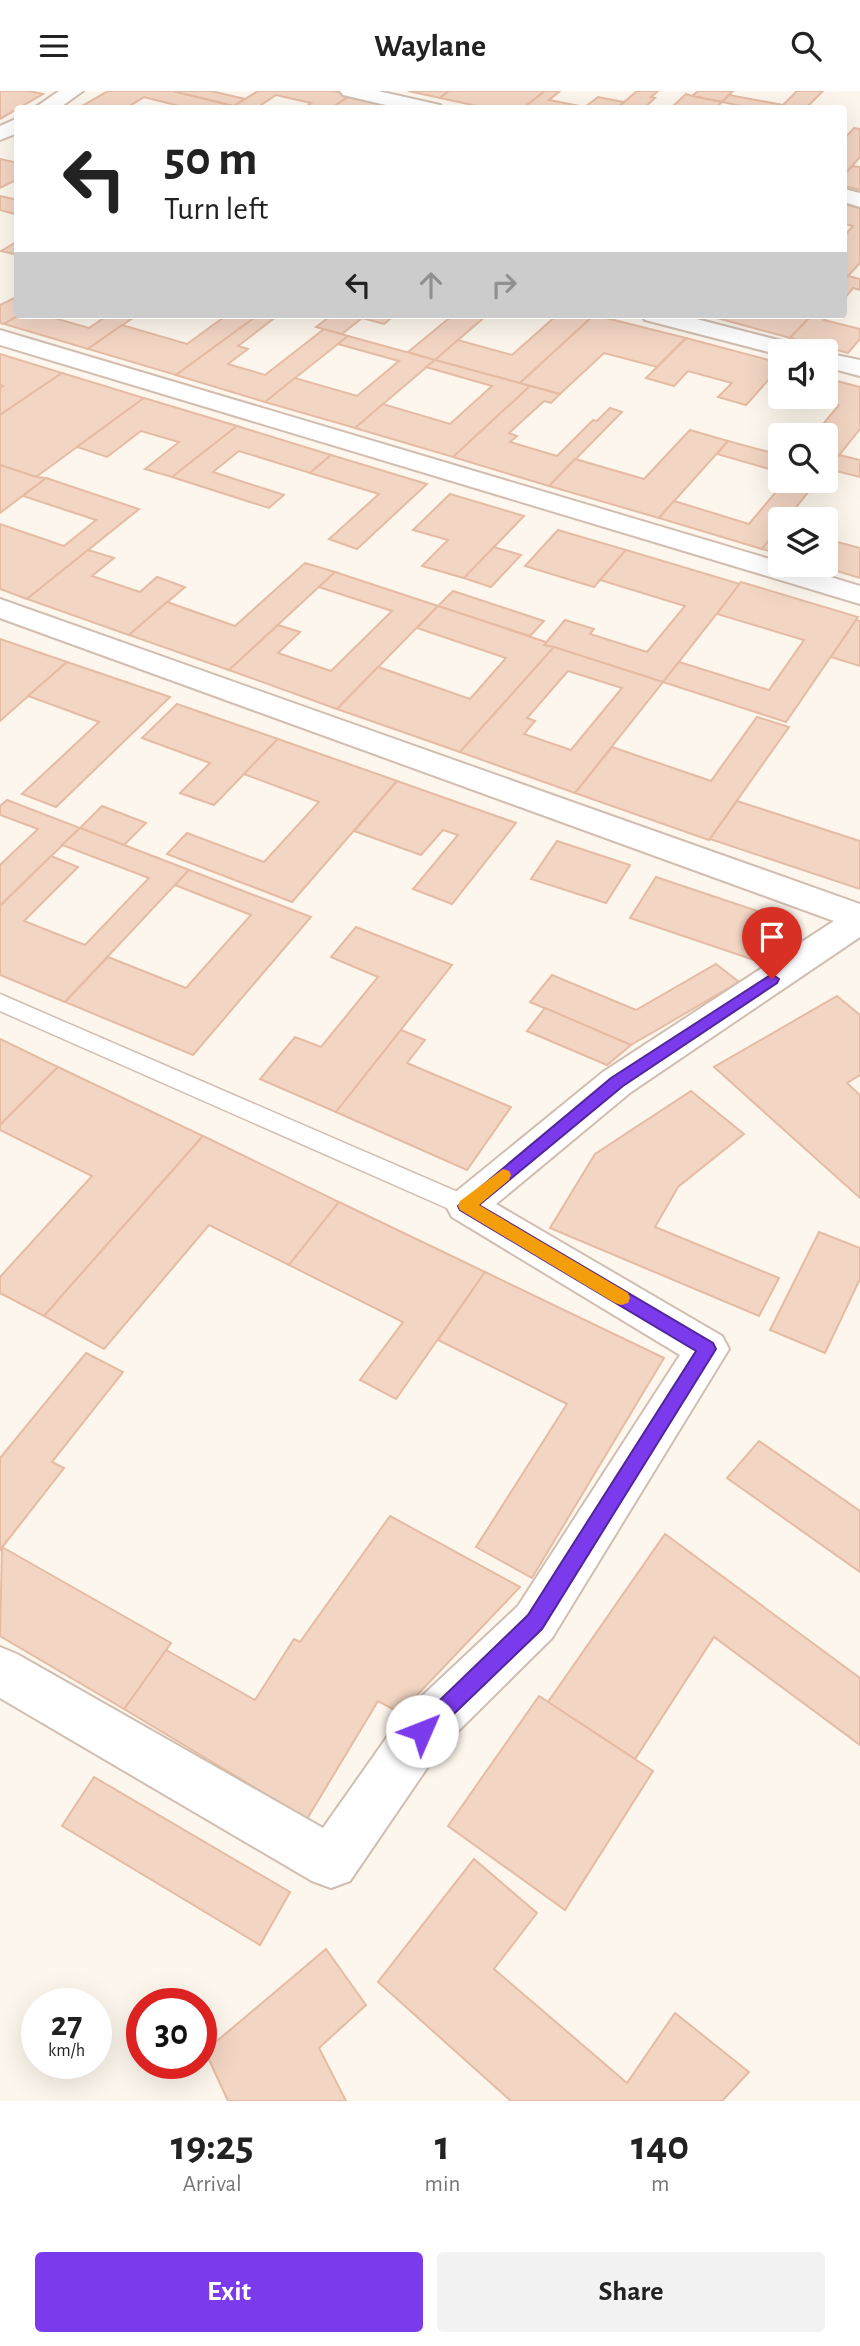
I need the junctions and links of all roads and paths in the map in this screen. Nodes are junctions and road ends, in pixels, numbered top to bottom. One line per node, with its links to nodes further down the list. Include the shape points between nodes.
1 (73, 91): 3 (street)
2 (350, 91): 4 (street)
3 (50, 105)
4 (415, 105)
5 (668, 319): 7 (street)
6 (0, 337): 10 (street)
7 (768, 345)
8 (838, 362): 9 (street)
9 (860, 368)
10 (860, 596)
11 (0, 608): 12 (street)
12 (860, 919): 14 (street, via 617,1082)
13 (0, 1002): 14 (lane)
14 (466, 1206): 15 (street, via 707,1349 535,1622 422,1731 331,1862)
15 (0, 1671)

